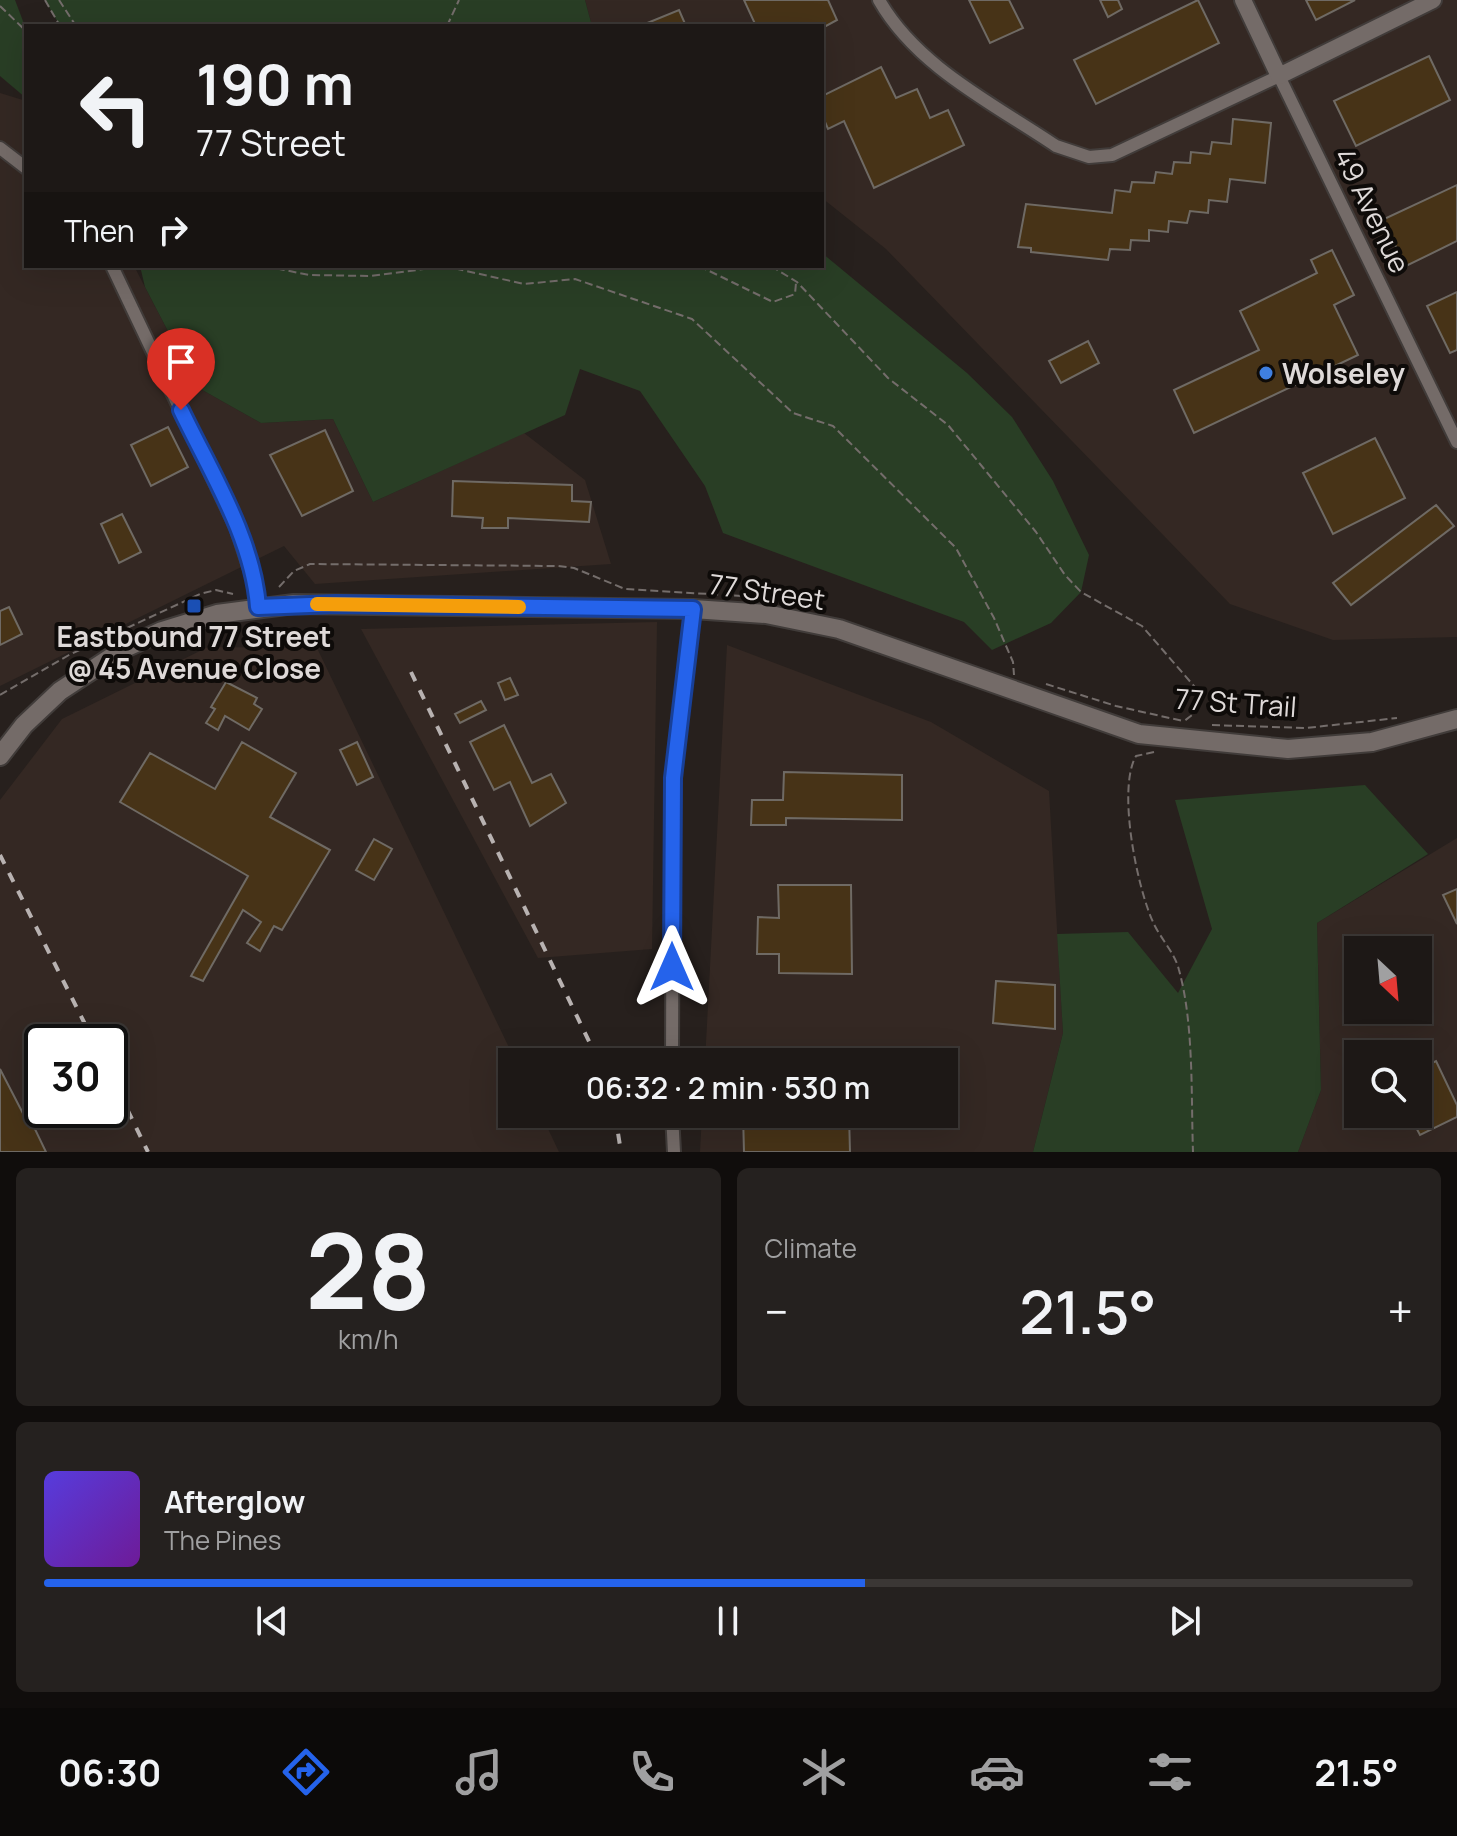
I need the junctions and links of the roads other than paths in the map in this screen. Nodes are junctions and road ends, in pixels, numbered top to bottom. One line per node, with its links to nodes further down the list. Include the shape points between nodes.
1 (879, 0): 4 (street, via 896,27 928,59 1056,146 1089,157 1129,150)
2 (1243, 0): 4 (street, 49 Avenue)
3 (1433, 0): 4 (street)
4 (1279, 76): 8 (street, 49 Avenue)
5 (0, 148): 6 (street)
6 (24, 166)
7 (113, 268): 9 (street, via 236,527)
8 (1457, 442)
9 (258, 607): 10 (main road, 77 Street); 12 (main road, 77 Street, via 192,621 127,647 60,691)
10 (693, 609): 11 (main road, 77 Street, via 766,614 839,629 1139,734 1288,749 1372,742); 13 (street, via 673,778)
11 (1457, 719)
12 (0, 756)
13 (672, 1048)
14 (673, 1128): 15 (street)
15 (674, 1152)

